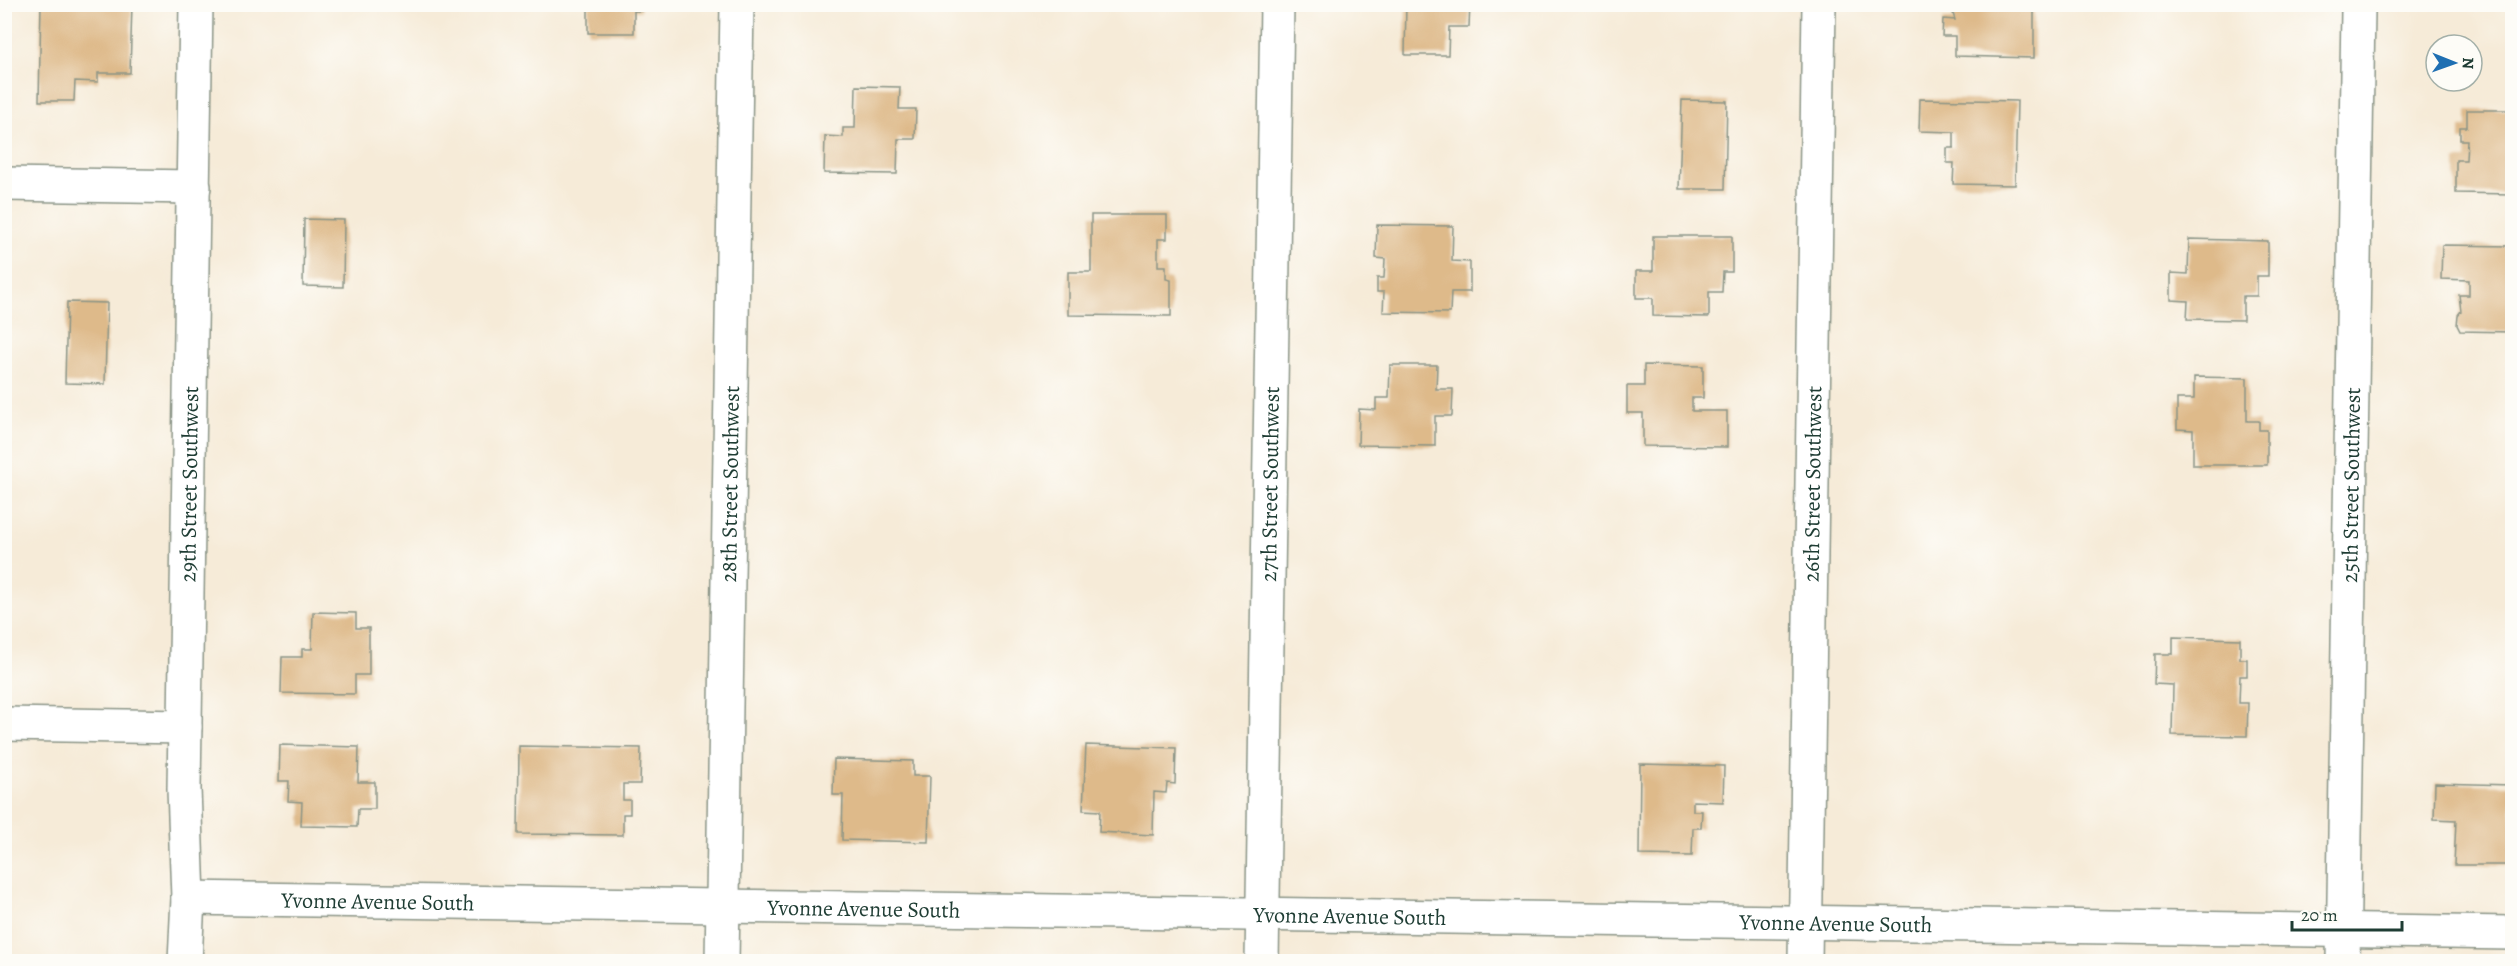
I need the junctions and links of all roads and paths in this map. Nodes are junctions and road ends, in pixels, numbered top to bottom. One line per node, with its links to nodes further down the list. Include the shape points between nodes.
1 (196, 4): 7 (street, 29th Street Southwest)
2 (737, 4): 11 (street, 28th Street Southwest)
3 (1277, 4): 12 (street, 27th Street Southwest)
4 (1819, 4): 13 (street, 26th Street Southwest)
5 (2358, 10): 15 (street, 25th Street Southwest)
6 (4, 184): 7 (street)
7 (194, 187): 9 (street, 29th Street Southwest)
8 (4, 724): 9 (street)
9 (185, 727): 10 (street, 29th Street Southwest)
10 (188, 898): 11 (street, Yvonne Avenue South); 16 (street, 29th Street Southwest)
11 (723, 906): 12 (street, Yvonne Avenue South); 17 (street, 28th Street Southwest)
12 (1263, 914): 13 (street, Yvonne Avenue South); 18 (street, 27th Street Southwest)
13 (1806, 922): 15 (street, Yvonne Avenue South); 19 (street, 26th Street Southwest)
14 (2512, 933): 15 (street, Yvonne Avenue South)
15 (2344, 946)
16 (185, 962)
17 (722, 962)
18 (1262, 962)
19 (1805, 962)

